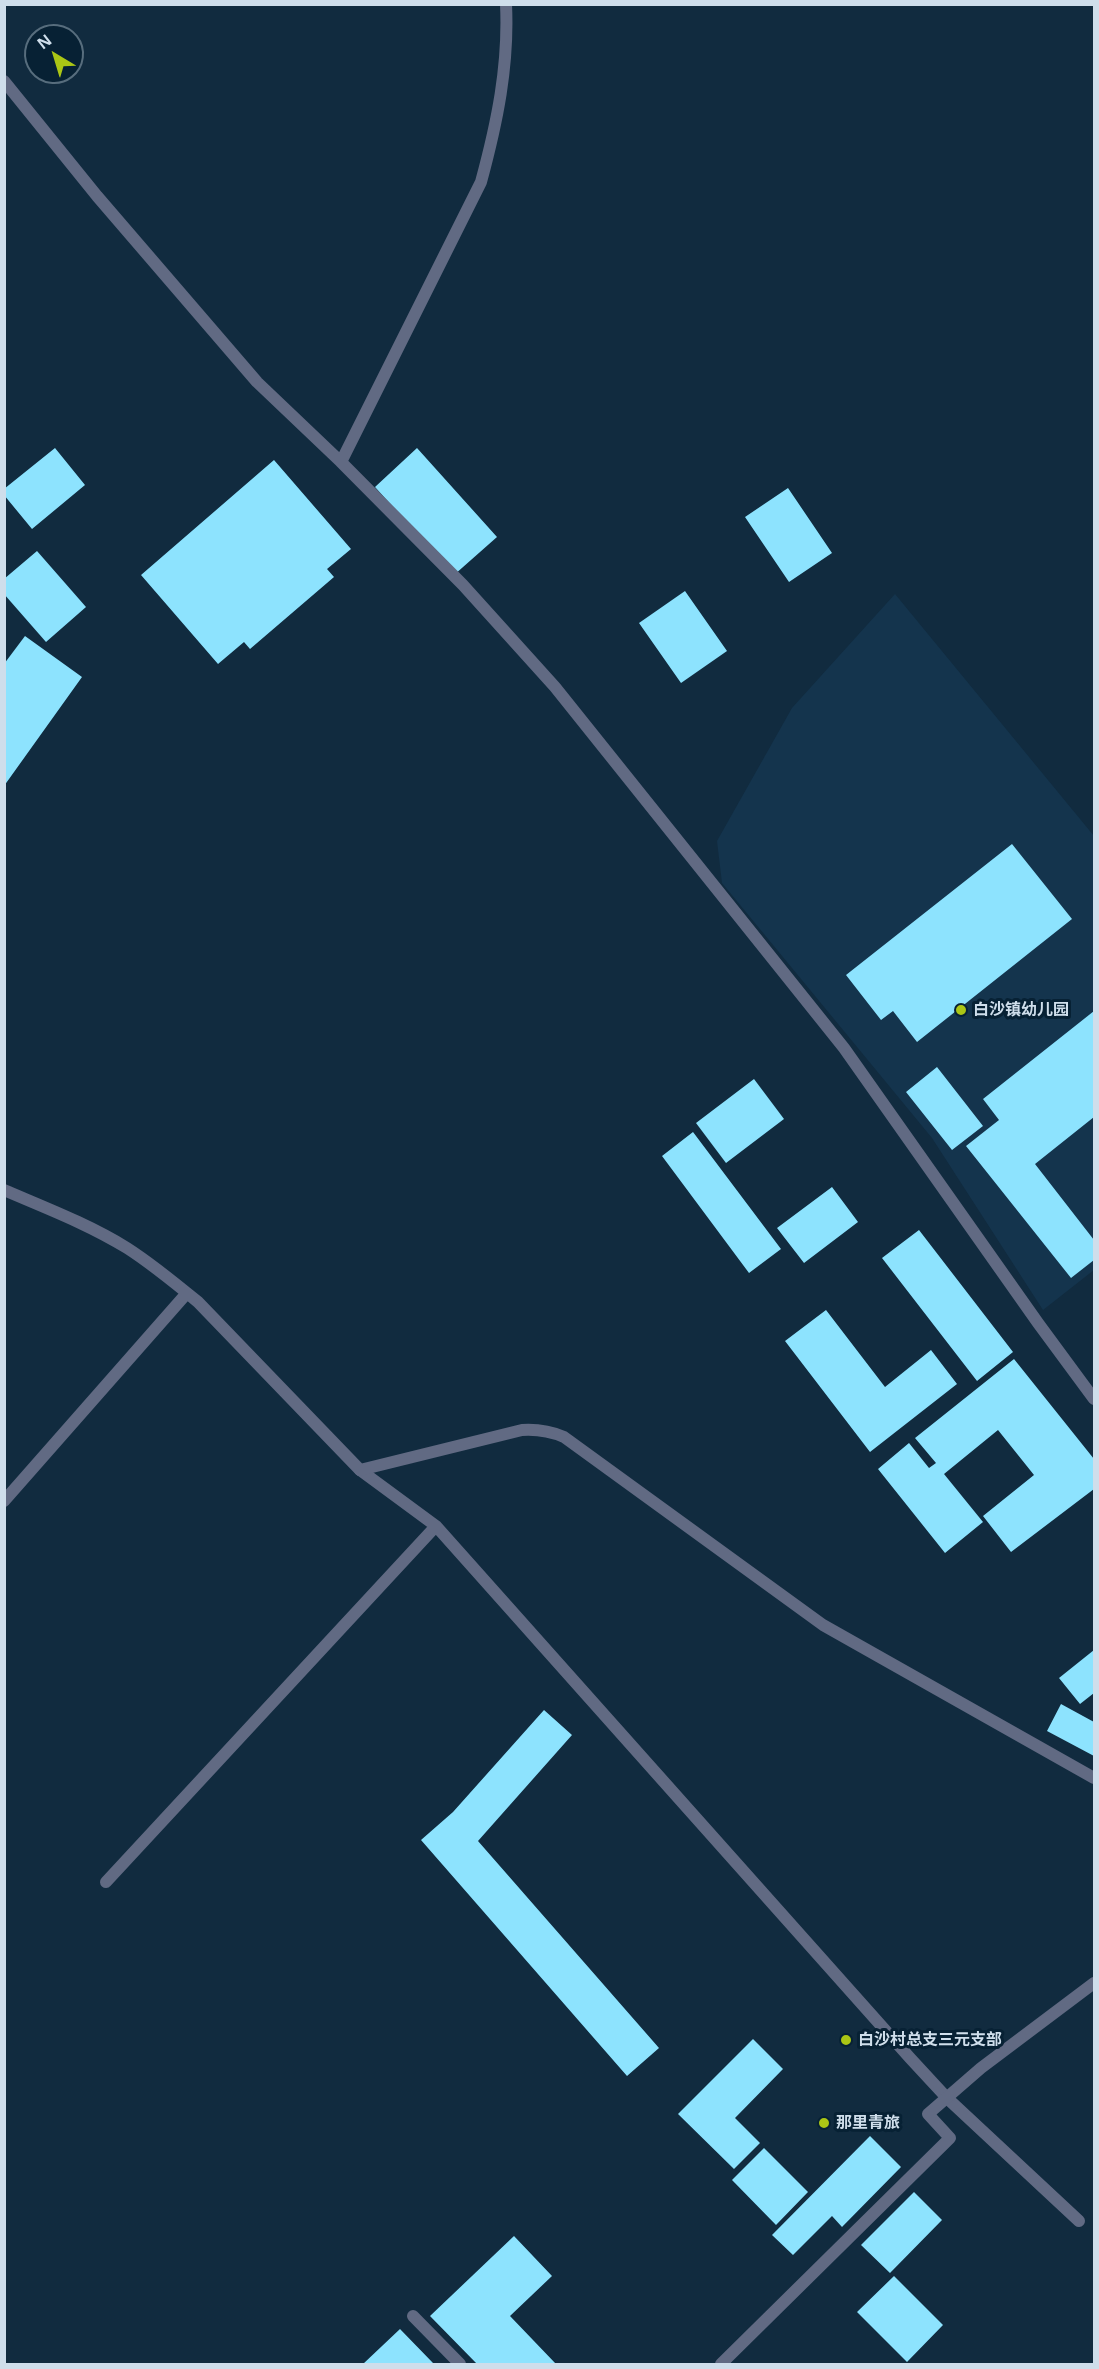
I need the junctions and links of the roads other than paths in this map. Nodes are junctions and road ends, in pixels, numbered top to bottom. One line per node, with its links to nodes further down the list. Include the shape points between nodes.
1 (506, 4): 3 (street, via 503,83 481,182)
2 (4, 81): 3 (street, via 257,382)
3 (341, 462): 6 (street, via 555,687 844,1048)
4 (4, 1190): 5 (street, via 80,1222 128,1248)
5 (187, 1293): 7 (street); 8 (street)
6 (1095, 1399)
7 (360, 1470): 9 (street); 10 (street, via 522,1430 551,1431 823,1625)
8 (4, 1501)
9 (436, 1526): 11 (street); 13 (street)
10 (1095, 1778)
11 (106, 1882)
12 (1095, 1983): 13 (street)
13 (947, 2098): 14 (street); 17 (street, via 928,2114 950,2138)
14 (1079, 2221)
15 (413, 2316): 16 (street)
16 (460, 2364)
17 (721, 2364)

